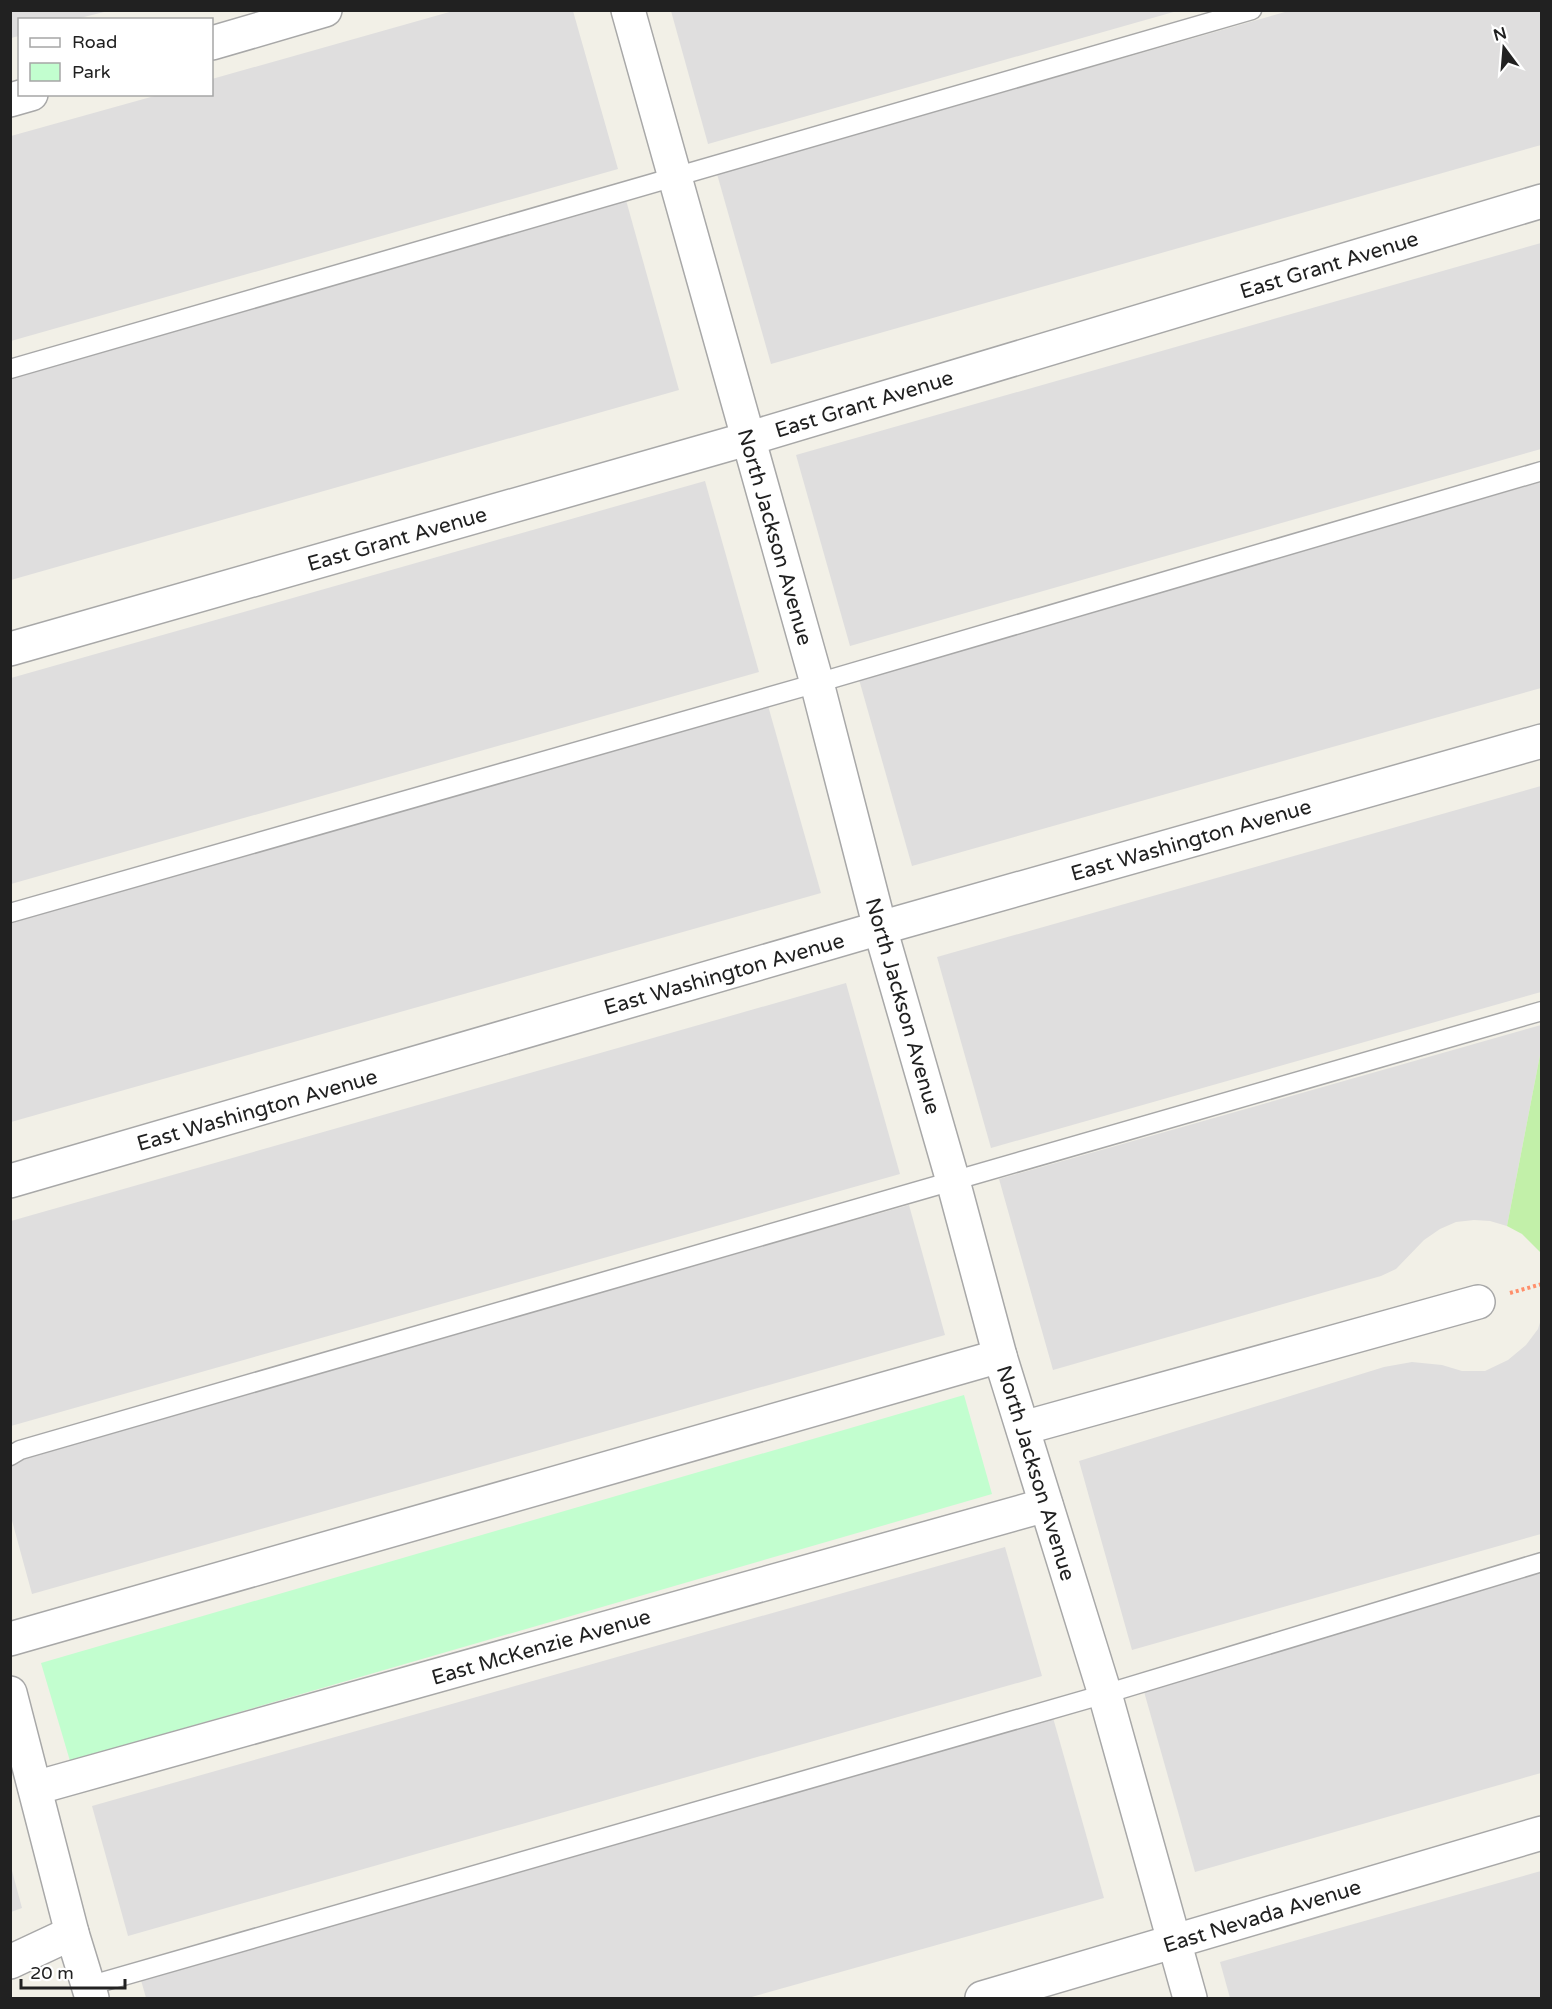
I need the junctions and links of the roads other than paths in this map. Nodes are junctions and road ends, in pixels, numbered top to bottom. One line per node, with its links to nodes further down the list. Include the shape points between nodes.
1 (325, 10): 4 (street)
2 (628, 10): 5 (street, North Jackson Avenue)
3 (1252, 10): 5 (lane)
4 (213, 43)
5 (674, 179): 7 (lane); 8 (street, North Jackson Avenue)
6 (1542, 201): 8 (street, East Grant Avenue)
7 (10, 369)
8 (747, 439): 10 (street, East Grant Avenue); 11 (street, North Jackson Avenue)
9 (1542, 471): 11 (lane)
10 (10, 649)
11 (817, 683): 13 (lane); 14 (street, North Jackson Avenue)
12 (1542, 741): 14 (street, East Washington Avenue)
13 (10, 914)
14 (880, 928): 16 (street, East Washington Avenue); 17 (street, North Jackson Avenue)
15 (1542, 1011): 17 (lane)
16 (10, 1181)
17 (953, 1181): 19 (street, North Jackson Avenue); 21 (lane)
18 (1478, 1302): 20 (street)
19 (1000, 1356): 20 (street, North Jackson Avenue); 24 (street)
20 (1023, 1428): 22 (street, North Jackson Avenue)
21 (10, 1456)
22 (1046, 1505): 26 (street, North Jackson Avenue); 27 (street, East McKenzie Avenue)
23 (1542, 1562): 26 (lane)
24 (10, 1639)
25 (10, 1693): 27 (street)
26 (1105, 1694): 30 (street, North Jackson Avenue); 32 (lane)
27 (35, 1788): 29 (street)
28 (1542, 1833): 30 (street, East Nevada Avenue)
29 (72, 1933): 31 (street); 32 (street)
30 (1174, 1943): 33 (street, East Nevada Avenue); 34 (street, North Jackson Avenue)
31 (10, 1962)
32 (90, 1992)
33 (982, 1998)
34 (1190, 1998)

